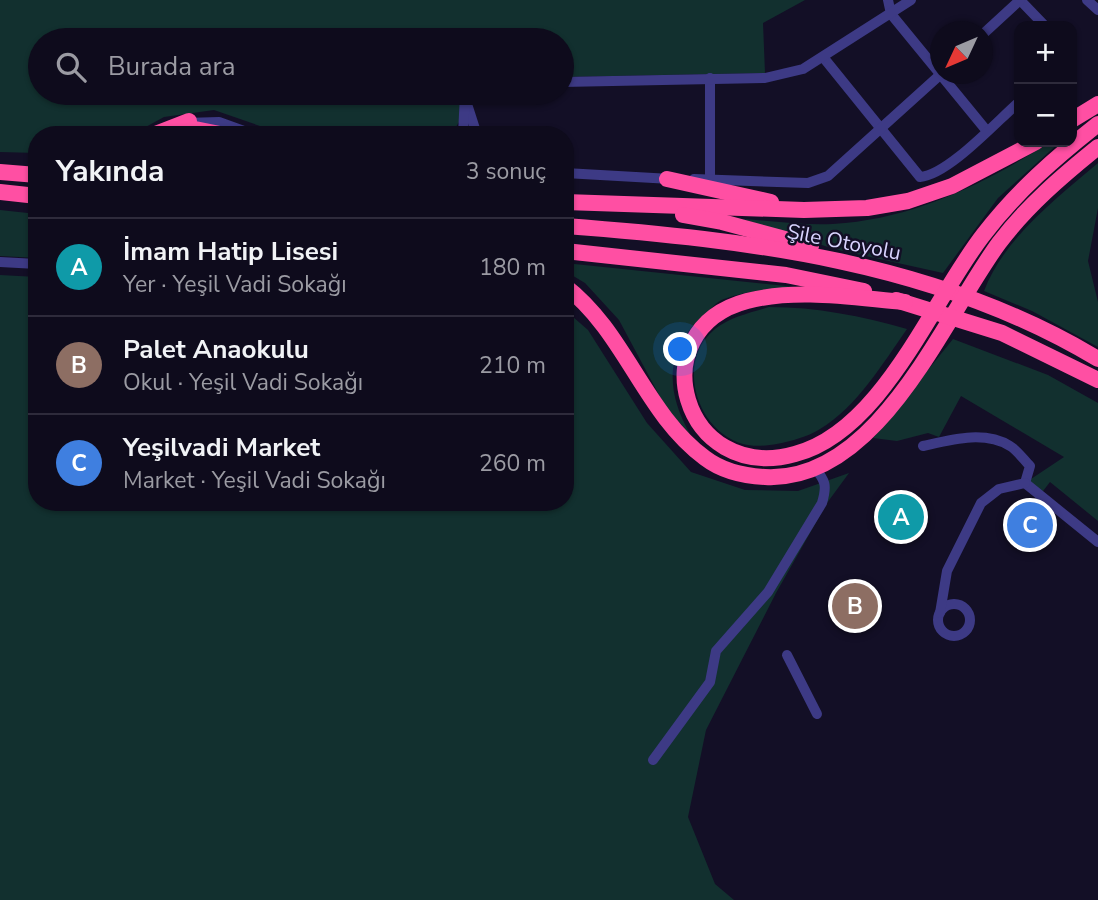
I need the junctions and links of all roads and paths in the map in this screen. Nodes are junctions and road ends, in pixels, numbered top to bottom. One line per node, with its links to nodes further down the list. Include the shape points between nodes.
1 (888, 0): 6 (street)
2 (911, 0): 6 (street)
3 (1020, 0): 7 (street); 8 (street)
4 (1087, 0): 5 (street)
5 (1098, 10)
6 (891, 14): 9 (street); 10 (street)
7 (1040, 21)
8 (993, 25)
9 (823, 57): 11 (street, via 803,69 765,78); 25 (street)
10 (930, 63)
11 (709, 78): 12 (street); 35 (street)
12 (574, 82)
13 (930, 84): 25 (street)
14 (948, 84): 26 (street)
15 (1098, 104): 19 (highway)
16 (464, 105): 23 (street)
17 (468, 105): 24 (street)
18 (1014, 106): 26 (street)
19 (1077, 117)
20 (1098, 124): 47 (highway, via 1006,207 965,258 884,385 832,436 797,454 748,457 727,450 708,435 687,403 683,381 691,347 707,324 731,307 785,297)
21 (196, 126): 22 (street, via 219,122)
22 (230, 126)
23 (463, 126)
24 (474, 126)
25 (880, 127): 26 (street, via 920,177 931,176 952,162); 35 (street, via 828,176 808,183)
26 (986, 130)
27 (1027, 147): 40 (highway, via 972,177 920,197 867,208)
28 (1098, 147): 51 (highway, via 1042,194 1002,240 883,416 847,449)
29 (0, 165): 30 (highway)
30 (28, 165)
31 (0, 172): 32 (highway)
32 (28, 174)
33 (574, 174): 34 (street)
34 (667, 179): 35 (street); 40 (highway)
35 (710, 180)
36 (0, 192): 37 (highway)
37 (28, 195)
38 (574, 202): 39 (highway)
39 (616, 204): 40 (highway); 45 (highway, via 722,222)
40 (804, 210)
41 (574, 227): 45 (highway, Şile Otoyolu, via 797,253)
42 (574, 252): 47 (highway, Şile Otoyolu, via 786,275)
43 (0, 262): 44 (street)
44 (28, 264)
45 (876, 268): 48 (highway, Şile Otoyolu, via 987,303)
46 (574, 295): 51 (highway, via 603,322 666,420 707,460 749,476 772,477)
47 (905, 302): 49 (highway, Şile Otoyolu, via 1032,346)
48 (1098, 359)
49 (1098, 380)
50 (923, 446): 52 (street, via 987,438 1010,446 1030,466)
51 (814, 467): 57 (street, via 827,488 822,503 768,592 723,640 709,682)
52 (1025, 483): 53 (street); 54 (street, via 999,489 981,503 947,571)
53 (1098, 542)
54 (940, 613)
55 (787, 654): 56 (street)
56 (817, 714)
57 (653, 760)

